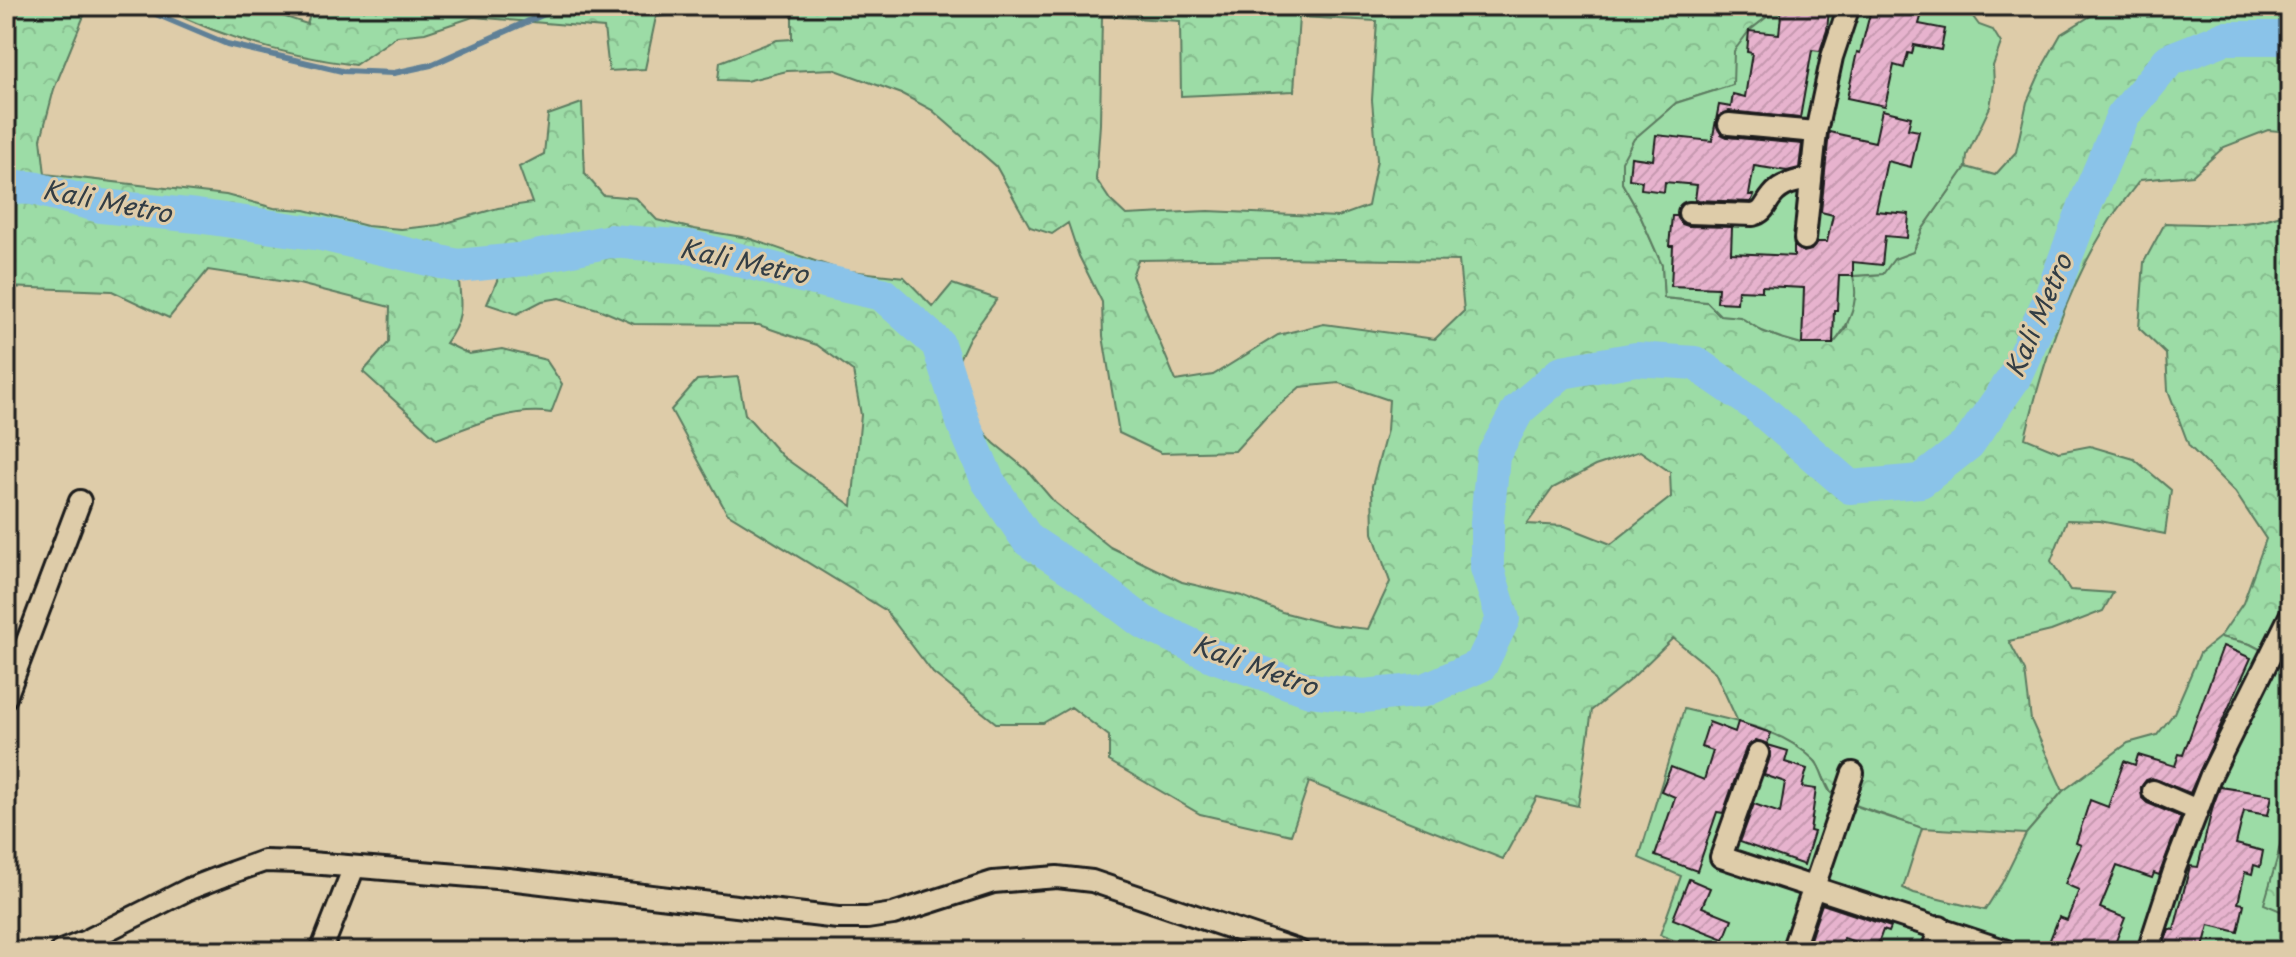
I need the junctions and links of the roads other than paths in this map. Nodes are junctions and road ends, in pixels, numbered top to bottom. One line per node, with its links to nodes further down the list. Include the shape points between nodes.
1 (1849, 6): 3 (street)
2 (1729, 124): 3 (street)
3 (1816, 132): 4 (street)
4 (1810, 179): 5 (street, via 1778,189 1753,215); 6 (street)
5 (1689, 213)
6 (1805, 239)
7 (80, 501): 9 (street)
8 (2290, 616): 13 (street)
9 (6, 697)
10 (1758, 753): 15 (street, via 1721,857)
11 (1853, 773): 15 (street)
12 (2153, 791): 13 (street)
13 (2197, 810): 23 (street)
14 (354, 867): 17 (street, via 264,861 189,889); 18 (street); 19 (street, via 508,879 838,918 893,914 993,882 1057,877 1092,881)
15 (1814, 888): 16 (street); 20 (street)
16 (1940, 927): 21 (street); 22 (street)
17 (61, 951)
18 (321, 951)
19 (1299, 951)
20 (1792, 951)
21 (1932, 951)
22 (2007, 951)
23 (2148, 951)

